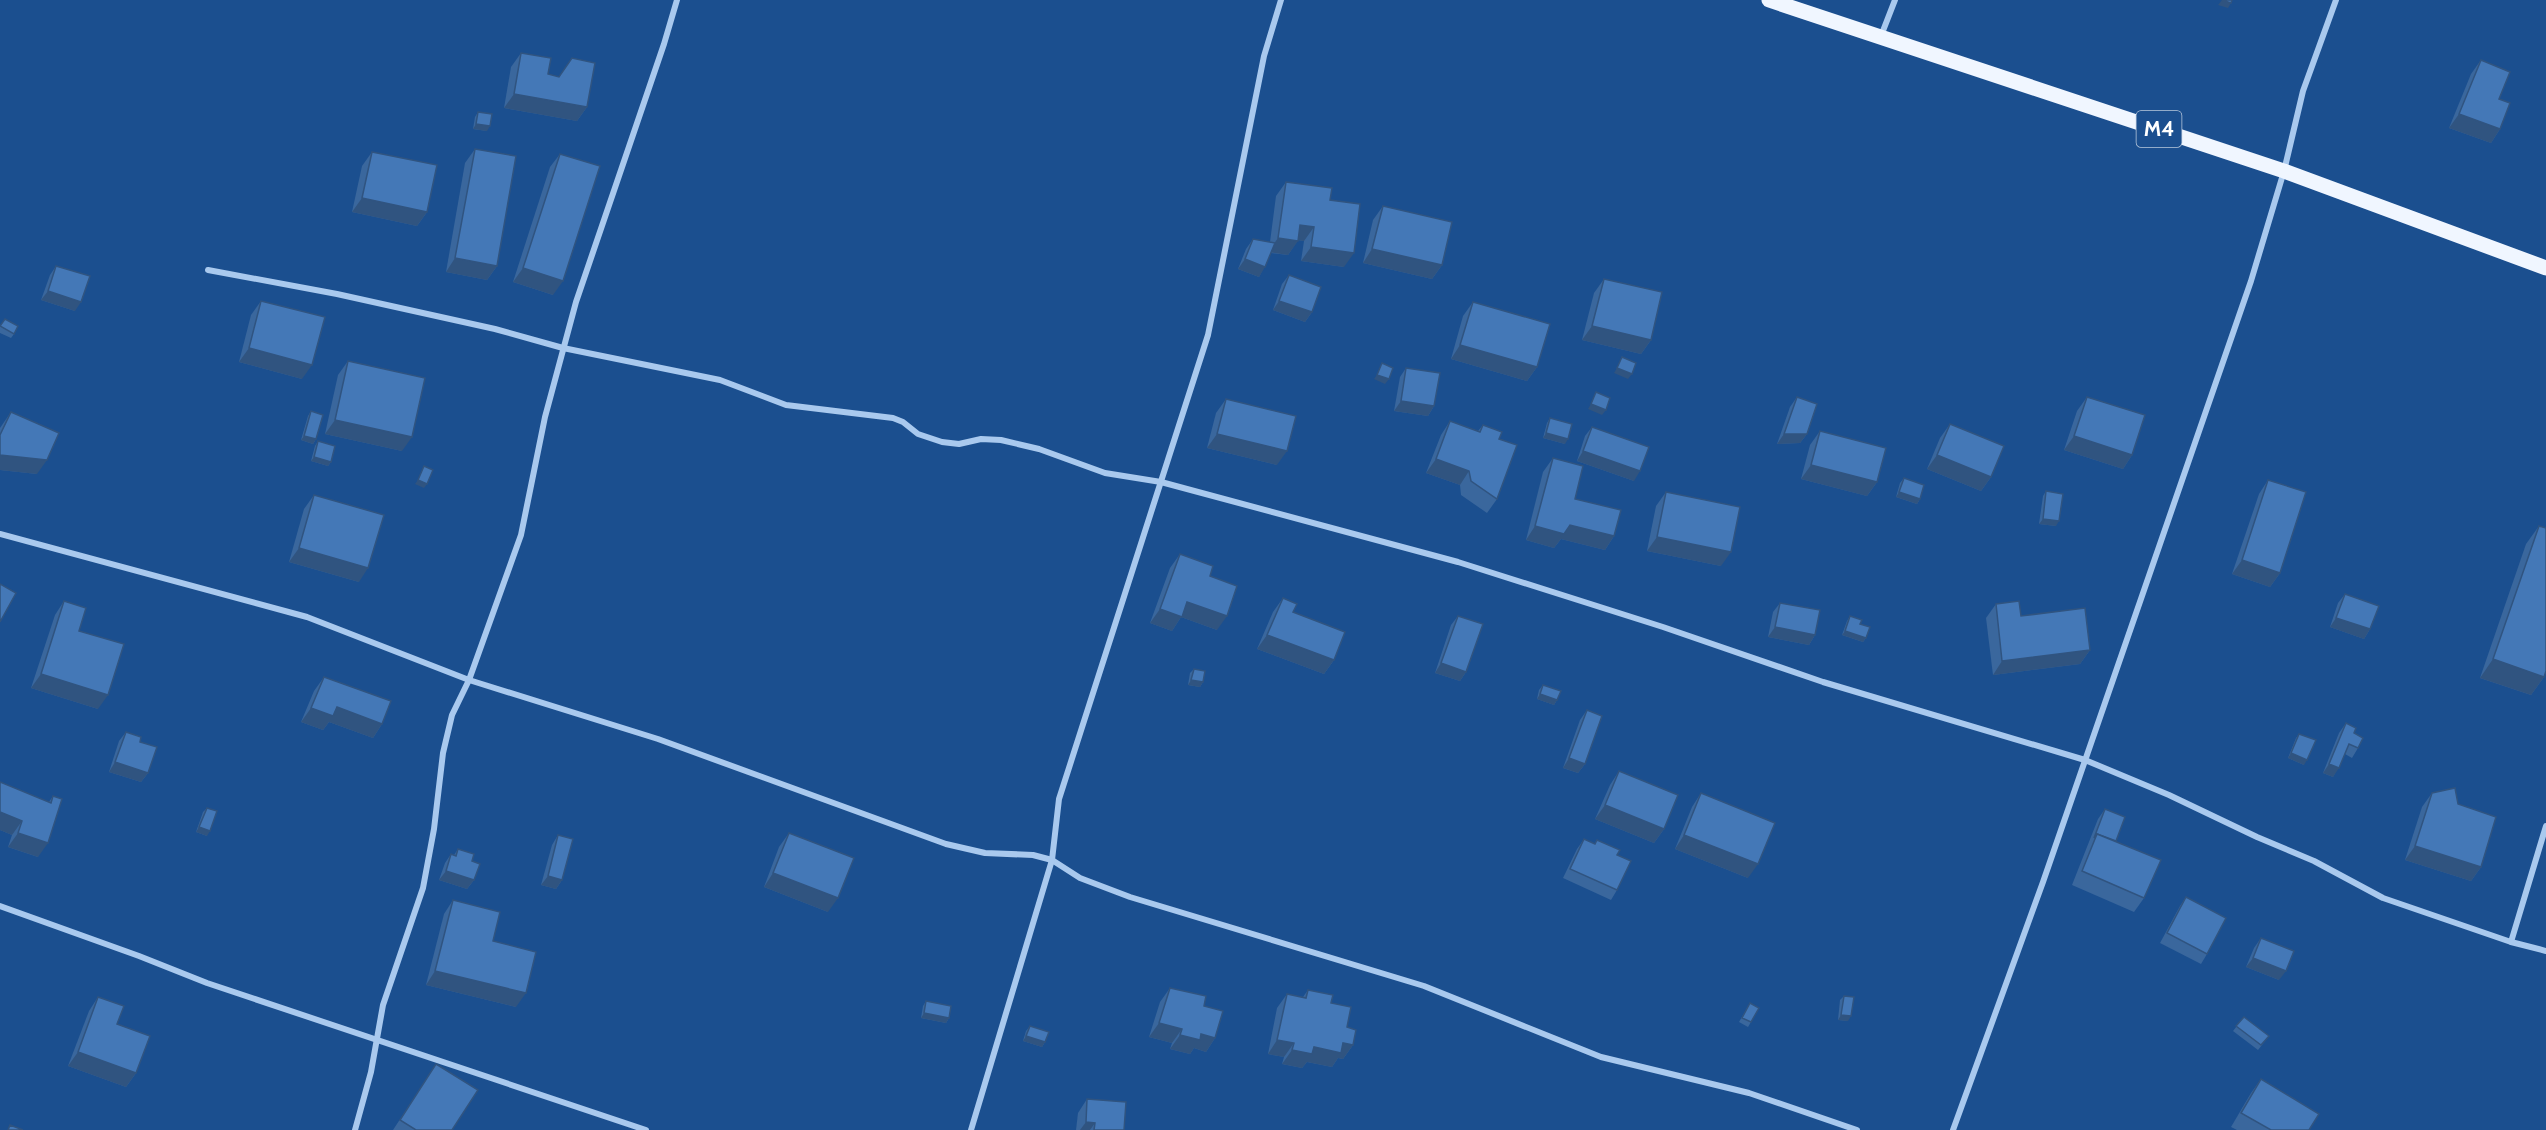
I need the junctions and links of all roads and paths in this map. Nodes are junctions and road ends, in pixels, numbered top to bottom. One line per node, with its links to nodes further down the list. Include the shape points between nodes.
1 (676, 0): 10 (street)
2 (1281, 0): 11 (street, via 1264,56 1208,335)
3 (1769, 0): 6 (main road, M4)
4 (1895, 0): 6 (street)
5 (2336, 0): 7 (street, via 2304,91)
6 (1881, 37): 7 (main road, M4)
7 (2284, 171): 8 (main road, M4); 14 (street, via 2251,281)
8 (2546, 268)
9 (208, 270): 10 (street, via 337,294)
10 (563, 348): 11 (street, via 720,380 786,405 893,418 918,434 942,442 1001,440 1105,473); 13 (street, via 521,535)
11 (1161, 482): 14 (street, via 1458,562 1823,682); 16 (street, via 1059,799)
12 (0, 534): 13 (street, via 307,617)
13 (469, 680): 16 (street, via 658,740 946,844); 20 (street, via 452,715 423,888 383,1005)
14 (2085, 760): 18 (street, via 2314,861 2383,898); 25 (street)
15 (2546, 826): 18 (street)
16 (1052, 860): 23 (street); 24 (street, via 1080,878 1130,897 1424,986 1601,1057 1749,1093)
17 (0, 906): 20 (street, via 207,983)
18 (2511, 942): 19 (street)
19 (2546, 951)
20 (376, 1040): 21 (street); 22 (street)
21 (355, 1130)
22 (646, 1130)
23 (971, 1130)
24 (1857, 1130)
25 (1953, 1130)

